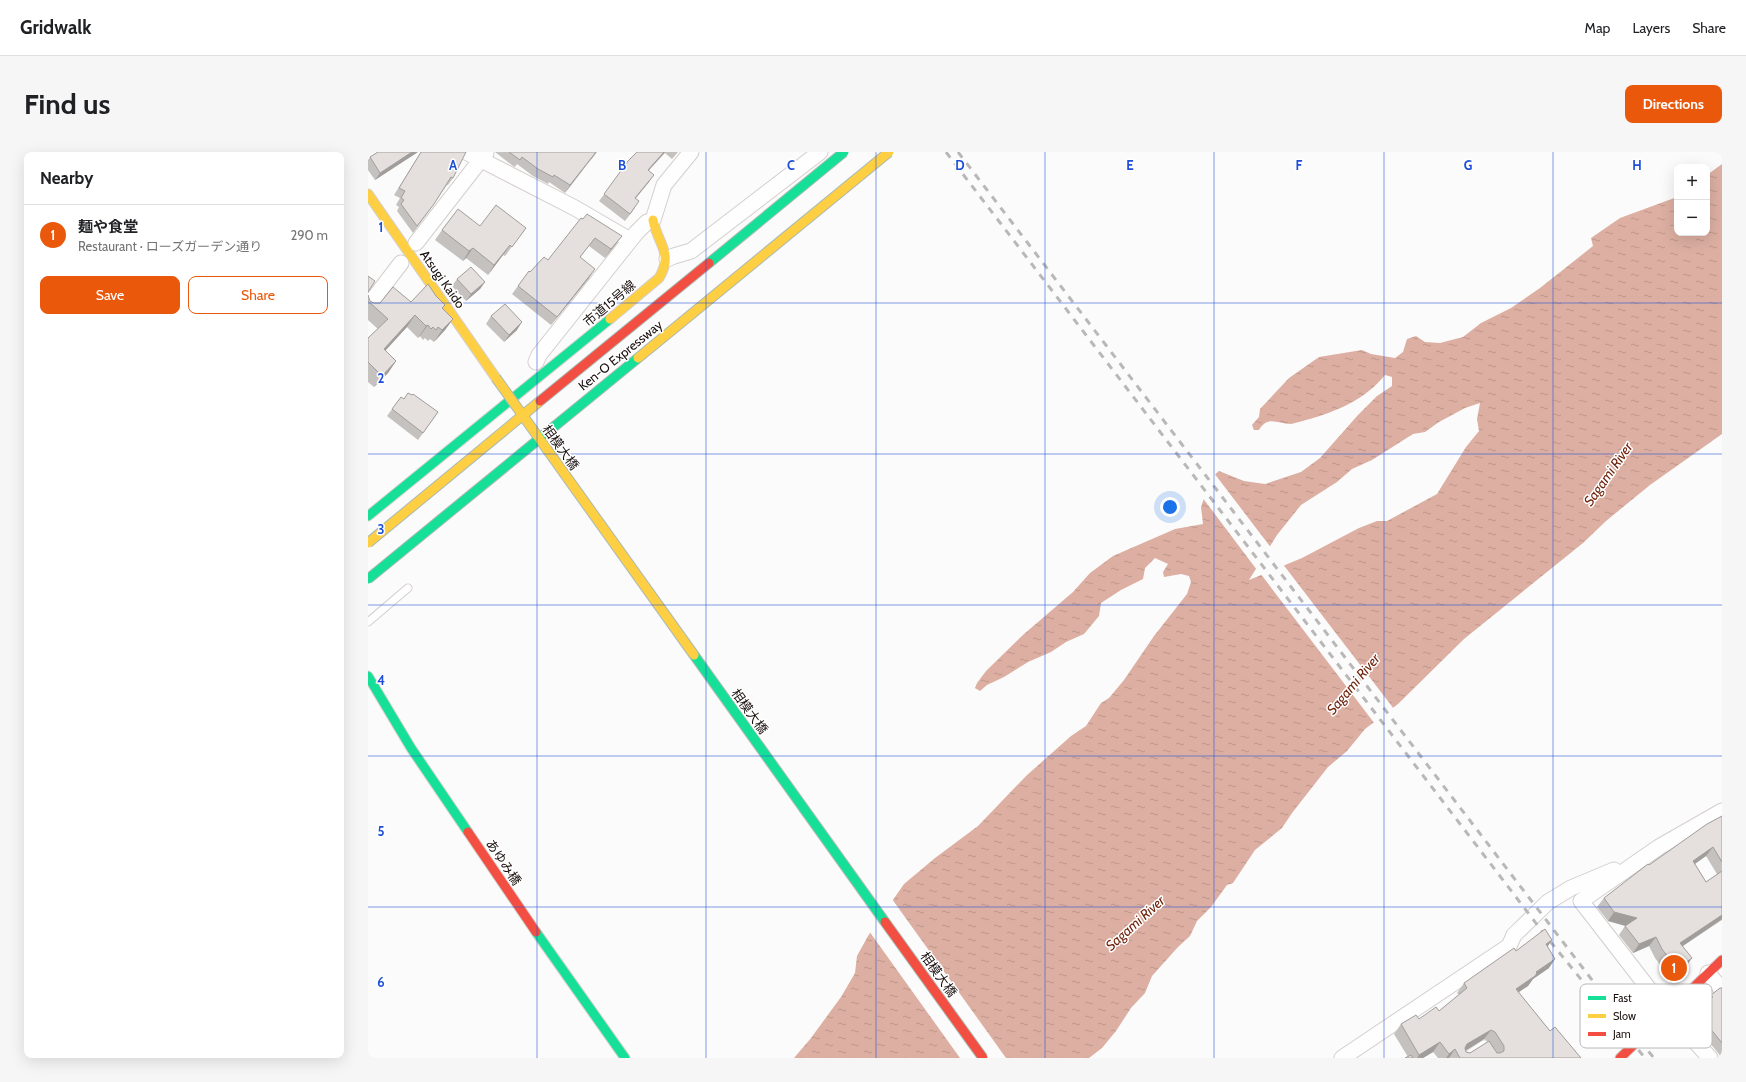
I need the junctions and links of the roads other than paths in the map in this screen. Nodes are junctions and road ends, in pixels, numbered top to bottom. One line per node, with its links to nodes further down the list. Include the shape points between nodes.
1 (466, 152): 6 (street)
2 (691, 152): 8 (street, via 664,185)
3 (820, 152): 11 (street, via 691,251)
4 (844, 152): 17 (main road, Ken-O Expressway, bridge)
5 (889, 152): 18 (main road, Ken-O Expressway, bridge)
6 (484, 156): 9 (street); 10 (street)
7 (368, 194): 15 (main road, Atsugi Kaido)
8 (653, 220): 9 (street, via 647,222); 11 (main road, via 654,230)
9 (630, 240): 14 (street)
10 (416, 243)
11 (667, 259): 16 (main road, 市道15号線, via 659,278)
12 (401, 263): 13 (street)
13 (368, 306)
14 (536, 362)
15 (496, 378): 32 (main road, 相模大橋, bridge)
16 (368, 516)
17 (368, 543)
18 (368, 579)
19 (408, 588): 20 (lane)
20 (368, 622)
21 (368, 676): 31 (main road, あゆみ橋, via 416,755)
22 (1722, 811): 23 (street)
23 (1622, 871): 26 (street, via 1581,901); 33 (street, via 1613,870 1561,893 1514,935 1509,946)
24 (1722, 960): 25 (main road)
25 (1708, 973): 27 (main road); 28 (street)
26 (1645, 984)
27 (1696, 984)
28 (1722, 990)
29 (1630, 1048): 36 (main road)
30 (1701, 1048): 37 (street)
31 (624, 1058)
32 (983, 1058)
33 (1342, 1058)
34 (1463, 1058): 35 (lane, via 1484,1044)
35 (1493, 1058)
36 (1620, 1058)
37 (1710, 1058)

